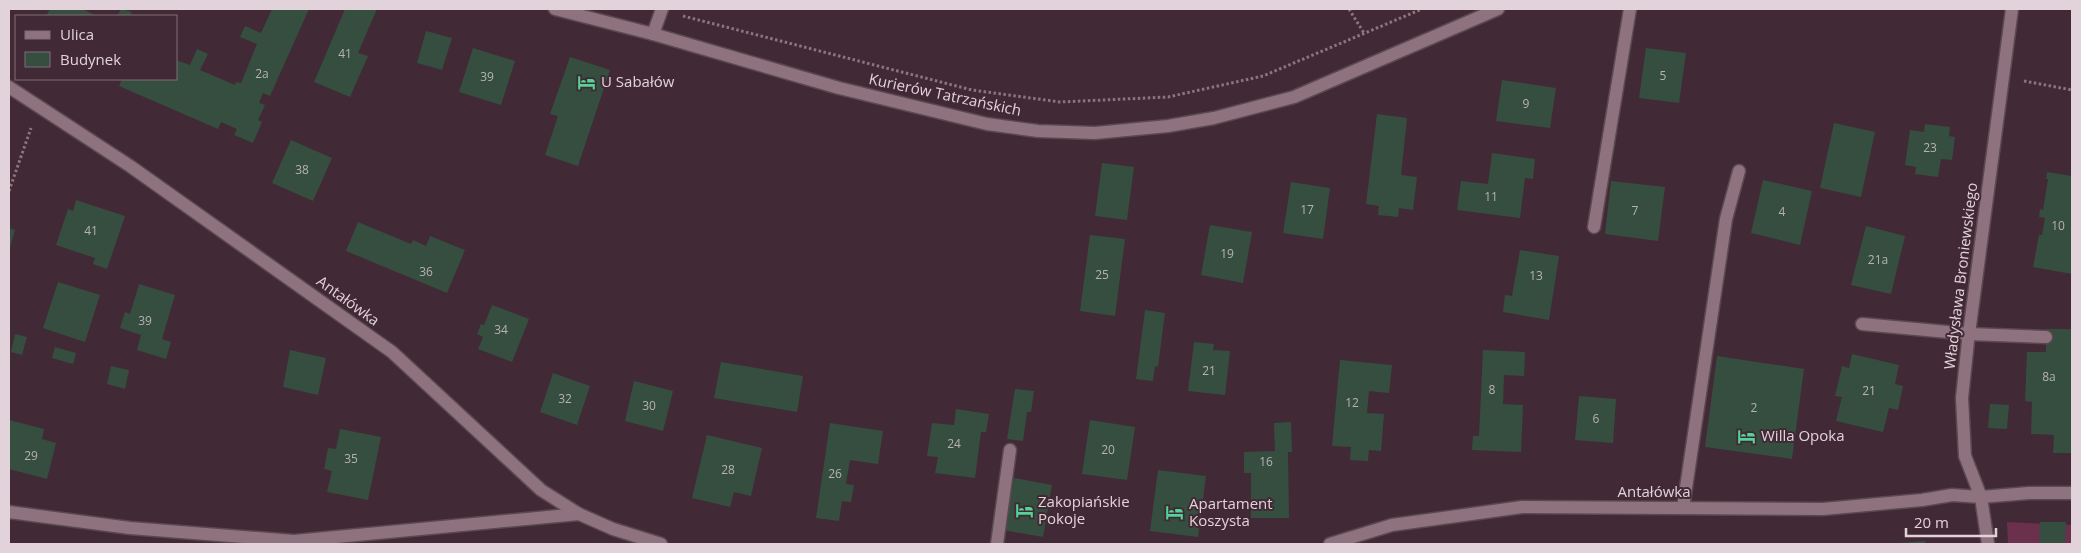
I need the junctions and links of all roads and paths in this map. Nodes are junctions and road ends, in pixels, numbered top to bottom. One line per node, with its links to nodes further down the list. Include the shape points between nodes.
1 (555, 9): 9 (street, Kurierów Tatrzańskich)
2 (1349, 9): 8 (path)
3 (1422, 9): 8 (path)
4 (1498, 9): 9 (street, Kurierów Tatrzańskich, via 1301,94 1214,118 1095,133 1038,131 987,124 839,88)
5 (1630, 9): 16 (street)
6 (2012, 9): 18 (street, Władysława Broniewskiego)
7 (662, 10): 8 (path, via 972,90 1060,102 1168,97 1263,76); 9 (street)
8 (1364, 33)
9 (653, 34)
10 (2018, 80): 12 (path)
11 (9, 87): 13 (street, Antałówka)
12 (2072, 90)
13 (49, 113): 15 (path, via 38,132 30,128); 25 (street, Antałówka, via 138,171 392,352 541,490)
14 (1739, 171): 23 (street, via 1726,219)
15 (9, 191)
16 (1594, 227)
17 (1862, 324): 18 (street)
18 (1968, 334): 19 (street); 22 (street, Władysława Broniewskiego, via 1962,398 1965,456)
19 (2046, 338)
20 (1010, 450): 27 (street)
21 (2072, 494): 22 (street, Antałówka)
22 (1981, 497): 23 (street, Antałówka, via 1952,495 1822,509); 29 (street, Władysława Broniewskiego)
23 (1682, 508): 28 (street, Antałówka, via 1522,507 1392,525)
24 (9, 512): 25 (street, via 130,528 294,541)
25 (579, 514): 26 (street, Antałówka)
26 (661, 544)
27 (997, 544)
28 (1330, 544)
29 (1988, 544)

